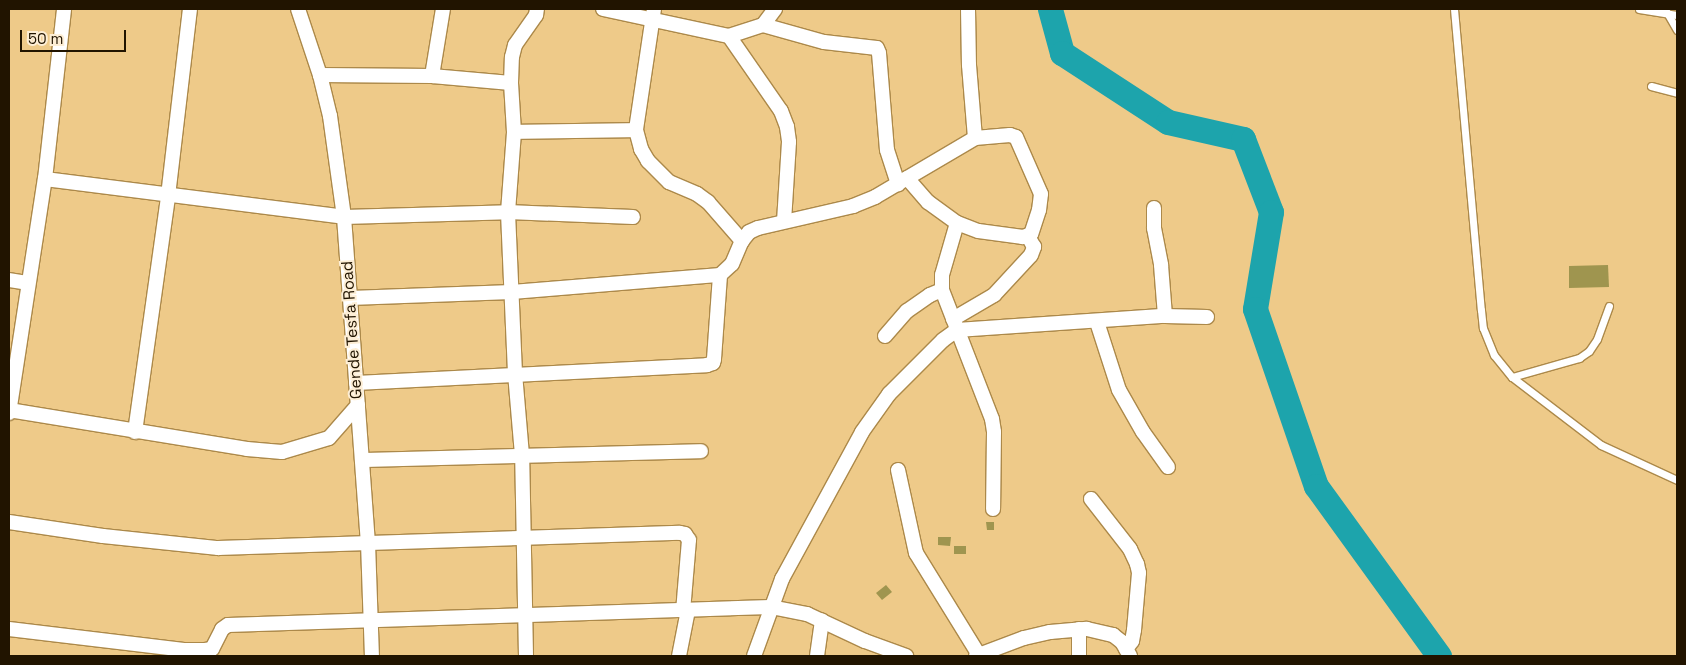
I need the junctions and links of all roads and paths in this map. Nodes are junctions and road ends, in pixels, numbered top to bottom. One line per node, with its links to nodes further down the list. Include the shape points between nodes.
1 (64, 9): 25 (street)
2 (190, 9): 27 (street)
3 (298, 9): 17 (street, Gende Tesfa Road)
4 (443, 9): 18 (street)
5 (602, 9): 12 (street)
6 (775, 9): 14 (street)
7 (968, 9): 24 (street)
8 (1454, 9): 49 (lane, via 1483,328 1494,355)
9 (1639, 9): 11 (lane)
10 (540, 11): 19 (street, via 515,46)
11 (1666, 11): 13 (lane); 15 (lane)
12 (654, 15): 16 (street); 22 (street)
13 (1677, 15)
14 (763, 25): 16 (street); 26 (street, via 824,42 877,48 887,150)
15 (1677, 30)
16 (729, 36): 32 (street, via 781,110 787,126 789,142)
17 (320, 75): 18 (street); 30 (street, Gende Tesfa Road, via 330,116)
18 (432, 76): 19 (street)
19 (511, 83): 23 (street)
20 (1651, 86): 21 (lane)
21 (1677, 93)
22 (636, 130): 23 (street); 35 (street, via 648,161 669,182 708,202)
23 (514, 132): 29 (street)
24 (975, 138): 26 (street); 34 (street, via 1016,137 1041,194 1039,210)
25 (44, 179): 27 (street); 38 (street)
26 (902, 181): 32 (street, via 853,206); 33 (street)
27 (168, 196): 30 (street); 53 (street)
28 (1154, 208): 43 (street)
29 (508, 212): 30 (street); 31 (street); 40 (street)
30 (344, 217): 41 (street, Gende Tesfa Road)
31 (633, 217)
32 (784, 221): 35 (street, via 758,228)
33 (957, 223): 34 (street, via 978,231); 39 (street, via 942,275)
34 (1028, 236): 46 (street, via 1034,247 1031,255 994,295)
35 (742, 240): 36 (street, via 732,264)
36 (720, 275): 40 (street); 48 (street, via 713,362 688,368)
37 (9, 280): 38 (street)
38 (28, 283): 52 (street)
39 (942, 290): 46 (street); 47 (street, via 907,311)
40 (512, 292): 41 (street); 48 (street)
41 (350, 298): 50 (street, Gende Tesfa Road)
42 (1609, 306): 49 (lane, via 1589,351 1578,358)
43 (1165, 316): 44 (street); 45 (street)
44 (1207, 317)
45 (1097, 322): 46 (street); 57 (street, via 1119,390)
46 (955, 325): 61 (street, via 992,419); 65 (street, via 873,414 790,563)
47 (885, 336)
48 (515, 373): 50 (street); 55 (street)
49 (1512, 377): 59 (lane, via 1600,445)
50 (356, 382): 51 (street, Gende Tesfa Road)
51 (358, 405): 53 (street, via 329,438 282,452 247,450); 56 (street, Gende Tesfa Road)
52 (9, 411): 53 (street)
53 (135, 432)
54 (701, 451): 55 (street)
55 (522, 455): 56 (street); 63 (street)
56 (362, 460): 64 (street, Gende Tesfa Road)
57 (1168, 467)
58 (898, 470): 81 (street, via 916,552)
59 (1677, 480)
60 (1092, 499): 73 (street, via 1130,549 1137,564 1134,630)
61 (993, 509)
62 (9, 522): 64 (street, via 218,548)
63 (524, 538): 64 (street); 66 (street, via 685,534 689,540); 67 (street)
64 (368, 543): 69 (street, Gende Tesfa Road)
65 (771, 607): 66 (street); 68 (street, via 799,611); 77 (street)
66 (685, 610): 67 (street); 76 (street)
67 (525, 617): 69 (street); 75 (street)
68 (822, 620): 72 (street); 78 (street)
69 (371, 621): 70 (street, via 228,625 222,629 212,649 205,650); 74 (street, Gende Tesfa Road)
70 (9, 628)
71 (1079, 629): 73 (street, via 1112,635 1122,642); 81 (street, via 1033,636); 82 (street)
72 (865, 641): 79 (street); 80 (street)
73 (1128, 653)
74 (372, 656)
75 (526, 656)
76 (679, 656)
77 (754, 656)
78 (817, 656)
79 (865, 656)
80 (906, 656)
81 (977, 656)
82 (1079, 656)

